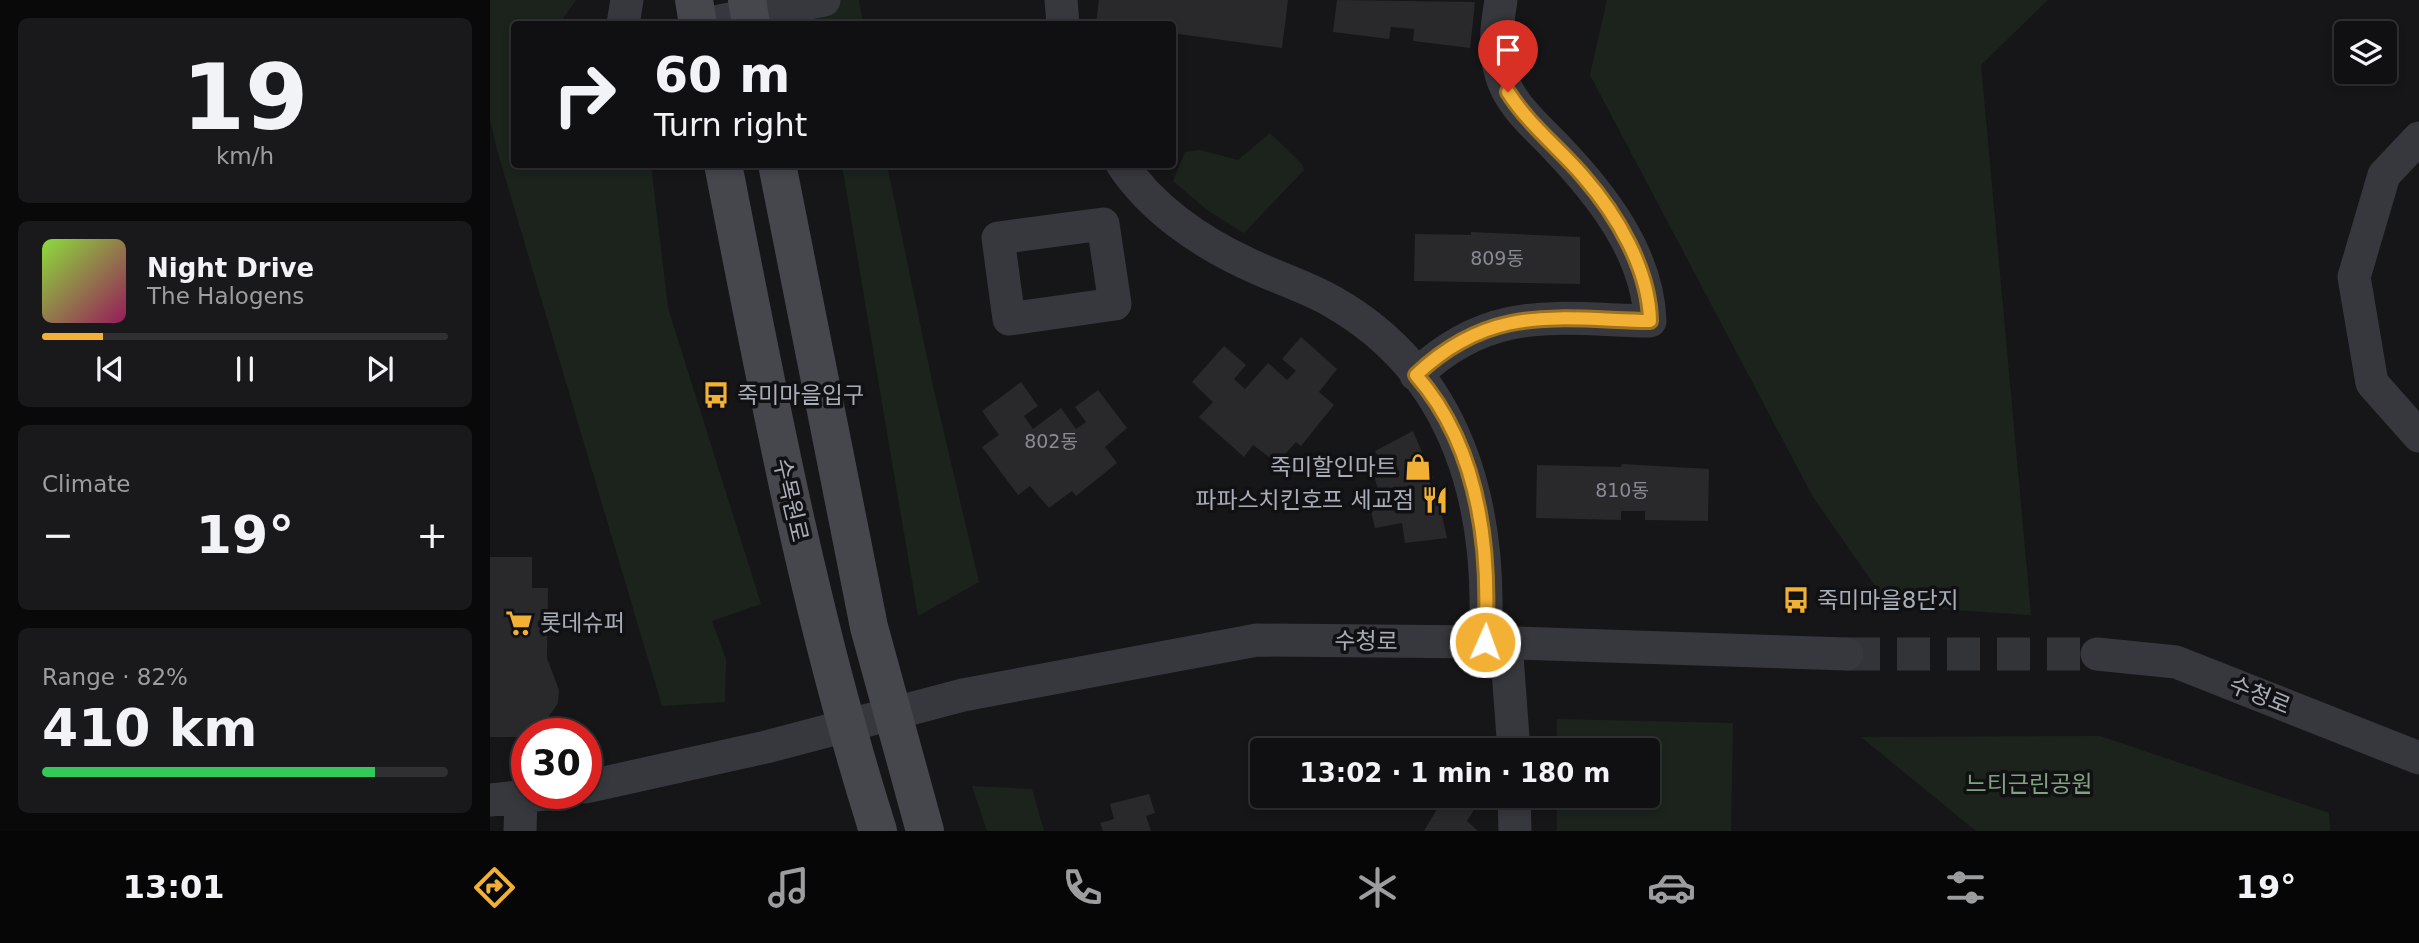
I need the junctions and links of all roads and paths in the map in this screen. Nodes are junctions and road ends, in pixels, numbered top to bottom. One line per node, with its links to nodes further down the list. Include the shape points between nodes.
1 (627, 0): 7 (street)
2 (694, 0): 8 (street)
3 (747, 0): 10 (street)
4 (1061, 0): 11 (street)
5 (1501, 0): 18 (street, via 1494,41 1508,92 1585,178 1625,236 1641,271 1650,321 1502,323 1453,343)
6 (821, 7): 9 (street)
7 (624, 21)
8 (698, 21)
9 (725, 21)
10 (750, 21)
11 (1063, 21)
12 (2419, 138): 19 (street, via 2384,175 2354,277 2372,383)
13 (724, 168): 24 (street, 수목원로, via 771,412)
14 (778, 168): 23 (street, via 818,384 869,627)
15 (1126, 168): 16 (street)
16 (1146, 191): 17 (street); 18 (street, via 1164,212 1207,242 1333,302 1375,331)
17 (1103, 224)
18 (1416, 375): 20 (street, via 1464,454 1476,496)
19 (2419, 436)
20 (1495, 643): 21 (street, 수청로); 23 (street, 수청로, via 1257,640 963,695); 25 (street)
21 (1847, 654)
22 (2097, 654): 26 (street, 수청로, via 2176,662)
23 (892, 713): 24 (street, 수청로); 30 (street)
24 (844, 724): 27 (street, 수청로, via 766,747); 29 (street, 수목원로)
25 (1512, 738)
26 (2419, 758)
27 (602, 783)
28 (1514, 808): 31 (street)
29 (878, 831)
30 (925, 831)
31 (1515, 831)

